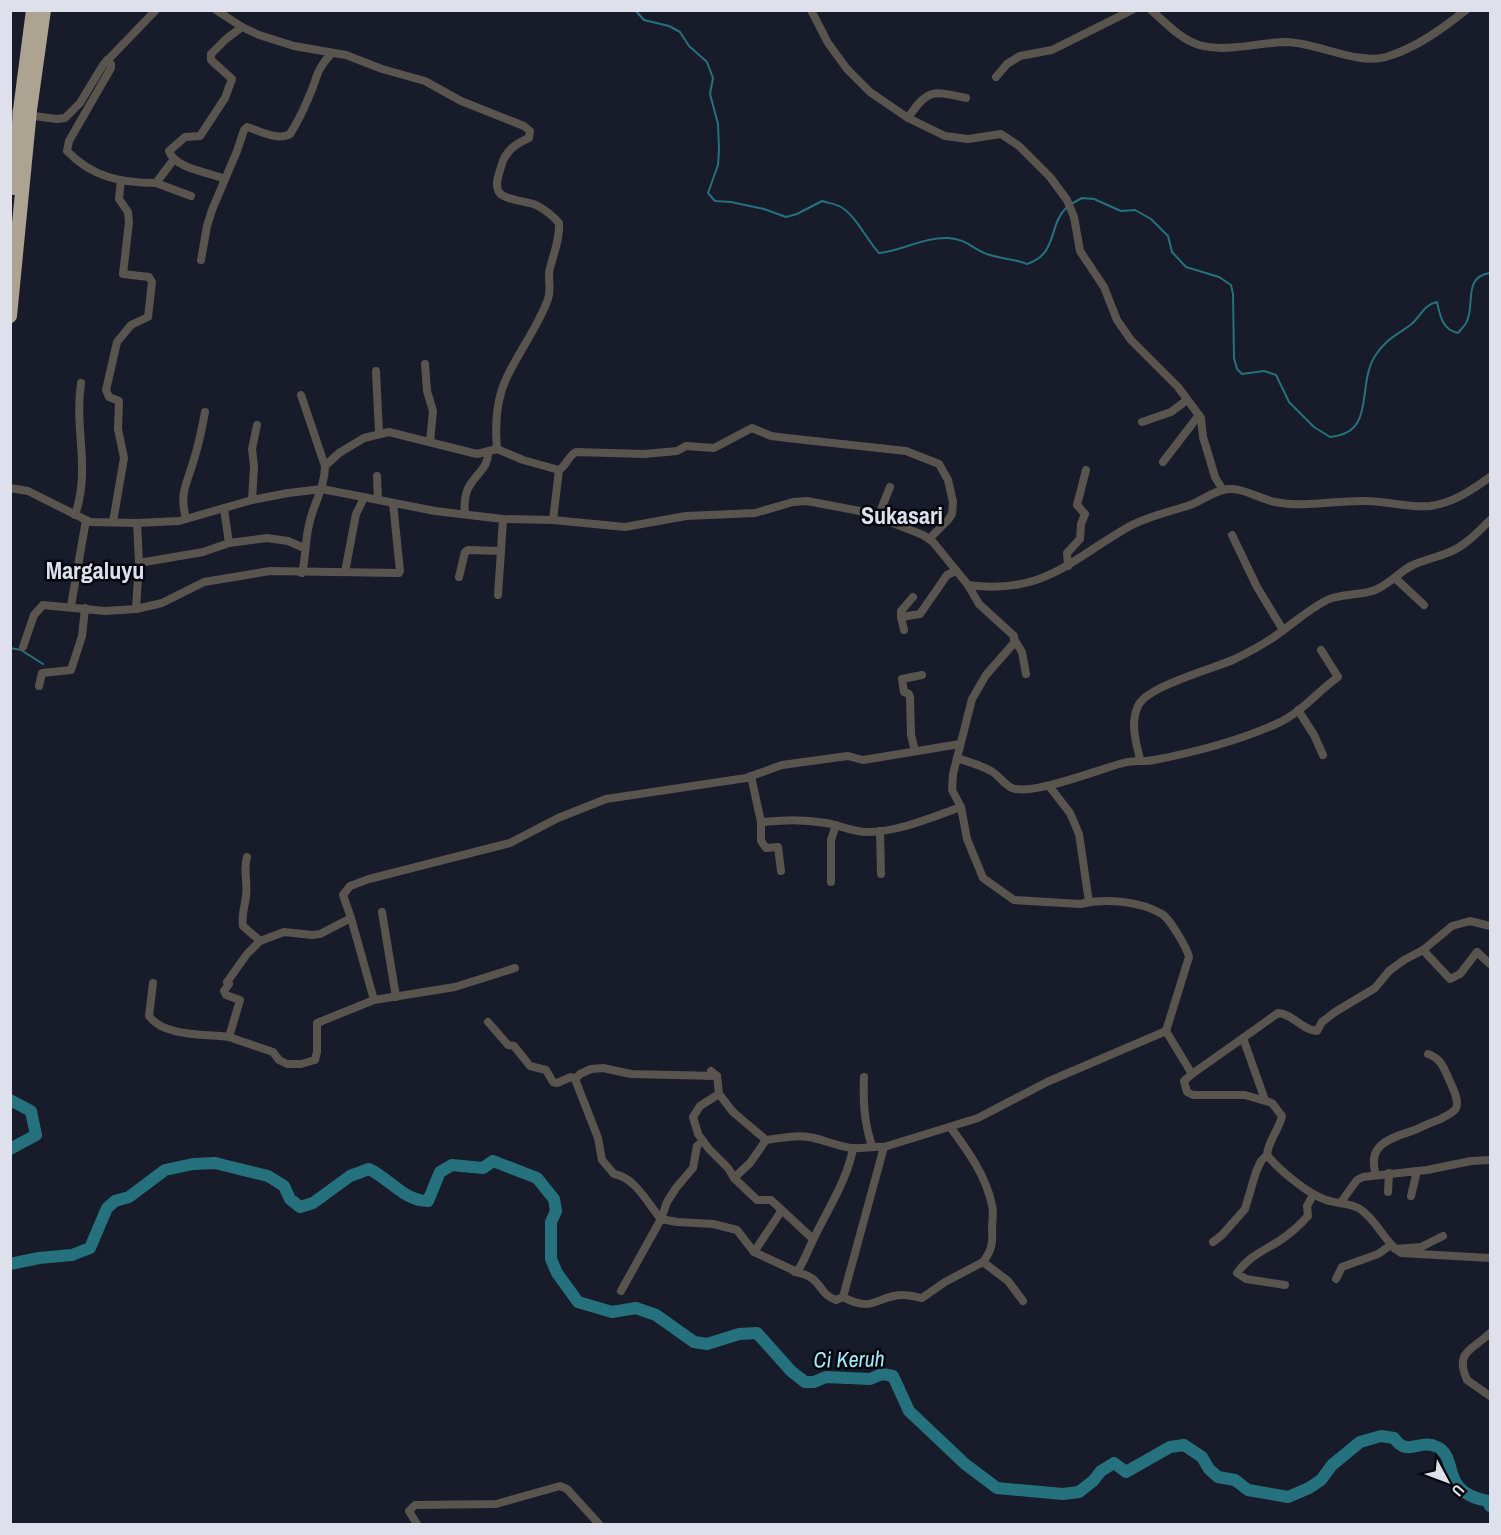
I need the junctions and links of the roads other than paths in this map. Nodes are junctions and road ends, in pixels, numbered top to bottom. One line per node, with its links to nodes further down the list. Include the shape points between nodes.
1 (33, 10): 21 (highway)
2 (44, 10): 23 (highway)
3 (156, 10): 12 (street, via 107,60)
4 (216, 10): 9 (street)
5 (811, 10): 15 (street, via 847,69 870,92)
6 (1132, 10): 11 (street, via 1052,50 1020,56)
7 (1151, 10): 8 (street, via 1181,37 1198,44 1212,47 1287,42 1375,58 1412,46)
8 (1466, 10)
9 (242, 27): 10 (street, via 294,46); 16 (street, via 211,57 231,77 230,88 202,134 185,137 169,151)
10 (332, 53): 17 (street, via 316,74 310,97 290,134 279,136 247,127); 35 (street, via 425,81 530,131 529,138 505,155 498,191 500,195 533,204 555,219 559,223 558,240 549,272 548,299 506,378 500,398 495,428)
11 (996, 77)
12 (91, 93): 14 (street, via 65,118); 18 (street, via 67,151 97,174)
13 (966, 98): 15 (street, via 931,93 919,101)
14 (10, 113)
15 (908, 118): 28 (street, via 945,136 968,139 1001,134 1030,156 1067,200 1080,250 1104,287 1117,320)
16 (174, 159): 17 (street); 19 (street)
17 (225, 179): 22 (street, via 207,226)
18 (121, 180): 19 (street); 60 (street, via 118,199 128,212 129,222 123,274 149,277 152,282 147,317 131,325 117,342 106,390 118,401 124,458)
19 (156, 183): 20 (street)
20 (191, 196)
21 (10, 220)
22 (201, 260)
23 (10, 316)
24 (425, 364): 34 (street, via 433,411)
25 (376, 371): 33 (street)
26 (81, 383): 53 (street, via 78,412 83,478)
27 (301, 395): 38 (street)
28 (1187, 400): 30 (street); 31 (street, via 1171,412)
29 (205, 412): 55 (street, via 185,483 182,504)
30 (1199, 415): 37 (street); 46 (street, via 1215,477)
31 (1142, 422)
32 (257, 425): 49 (street, via 252,449)
33 (379, 433): 34 (street); 38 (street, via 339,453)
34 (430, 442): 36 (street, via 477,454)
35 (497, 449): 36 (street); 39 (street)
36 (488, 452): 52 (street, via 489,460 469,487)
37 (1163, 462)
38 (325, 466): 45 (street)
39 (559, 470): 58 (street); 63 (street, via 576,452 644,454 677,451 686,446 714,448 752,428 771,436 906,451 939,464 948,480 952,514)
40 (1086, 470): 68 (street, via 1077,505 1085,514 1080,539 1067,553)
41 (377, 476): 48 (street)
42 (1491, 477): 46 (street, via 1466,495 1430,506 1365,501 1287,503 1235,489)
43 (890, 487): 54 (street)
44 (10, 488): 53 (street, via 28,491)
45 (322, 489): 47 (street); 49 (street); 65 (street)
46 (1223, 490): 68 (street, via 1132,525)
47 (364, 498): 48 (street); 70 (street, via 356,514)
48 (378, 499): 50 (street)
49 (252, 500): 51 (street)
50 (393, 502): 52 (street); 70 (street, via 400,572)
51 (225, 508): 55 (street); 64 (street)
52 (465, 514): 56 (street)
53 (75, 515): 57 (street)
54 (878, 517): 58 (street, via 807,501 755,513 686,516 625,527); 63 (street)
55 (186, 519): 61 (street)
56 (503, 519): 58 (street); 66 (street)
57 (86, 520): 60 (street); 78 (street)
58 (554, 520)
59 (1491, 520): 73 (street, via 1453,550 1411,566)
60 (113, 522): 61 (street)
61 (137, 524): 67 (street)
62 (1232, 536): 83 (street)
63 (930, 538): 69 (street)
64 (229, 543): 65 (street, via 267,538); 67 (street)
65 (304, 548): 71 (street)
66 (501, 551): 72 (street, via 468,550); 75 (street)
67 (140, 563): 80 (street)
68 (1068, 566): 74 (street, via 1019,585)
69 (956, 571): 74 (street); 81 (street, via 947,575 920,614)
70 (345, 572): 71 (street)
71 (302, 573): 80 (street, via 270,571 204,582 162,603)
72 (459, 577)
73 (1395, 578): 77 (street); 83 (street, via 1375,590 1328,599)
74 (968, 585): 84 (street, via 979,604 1013,633)
75 (498, 595)
76 (913, 597): 81 (street, via 901,611)
77 (1424, 605)
78 (71, 606): 79 (street); 85 (street, via 43,605 34,615)
79 (84, 608): 80 (street); 89 (street, via 82,636 70,670 42,674)
80 (136, 609)
81 (902, 617): 82 (street)
82 (903, 630)
83 (1282, 630): 95 (street, via 1233,659 1163,687 1138,704 1134,735)
84 (1014, 639): 87 (street, via 1022,652); 91 (street, via 972,699)
85 (23, 647)
86 (1321, 651): 90 (street, via 1338,677)
87 (1026, 674)
88 (922, 675): 92 (street, via 902,679 904,692 910,698)
89 (39, 686)
90 (1298, 710): 93 (street); 95 (street, via 1279,723 1228,742 1158,760)
91 (960, 744): 92 (street); 94 (street)
92 (915, 751): 96 (street, via 863,760 849,756 782,765)
93 (1323, 755)
94 (957, 758): 97 (street, via 991,771 1012,788); 98 (street, via 952,790)
95 (1140, 759): 97 (street)
96 (751, 776): 99 (street); 108 (street, via 606,799 510,843 369,879 345,890 343,896)
97 (1049, 786): 106 (street, via 1070,813 1079,834)
98 (962, 807): 101 (street); 106 (street, via 968,839 981,873 998,890 1024,902)
99 (760, 822): 100 (street, via 796,819); 103 (street, via 761,841 766,848 778,847)
100 (836, 825): 101 (street, via 864,832); 105 (street, via 831,840)
101 (880, 831): 104 (street)
102 (247, 857): 110 (street, via 242,922)
103 (781, 871)
104 (881, 874)
105 (831, 882)
106 (1089, 902): 118 (street, via 1118,901 1161,914 1187,950 1187,967)
107 (382, 912): 115 (street)
108 (351, 918): 110 (street, via 320,934 284,932); 116 (street)
109 (1491, 926): 111 (street, via 1464,921)
110 (260, 941): 119 (street, via 224,991 240,1000)
111 (1423, 950): 112 (street, via 1450,979 1460,974 1477,952); 120 (street, via 1404,960 1375,988 1335,1012 1317,1031 1278,1013)
112 (1491, 964)
113 (515, 968): 115 (street, via 455,987)
114 (153, 983): 119 (street, via 149,1016 154,1023 169,1031)
115 (396, 997): 116 (street)
116 (374, 1000): 119 (street, via 317,1023 315,1060 301,1064 287,1064 273,1052)
117 (488, 1022): 124 (street, via 531,1067 546,1070 553,1082)
118 (1166, 1031): 122 (street); 127 (street)
119 (229, 1037)
120 (1243, 1038): 122 (street); 126 (street)
121 (1428, 1054): 137 (street, via 1442,1063 1457,1107 1379,1147 1374,1153)
122 (1192, 1074): 126 (street, via 1184,1081 1187,1092 1193,1095 1245,1095)
123 (864, 1077): 130 (street, via 863,1108)
124 (575, 1079): 125 (street, via 591,1069 603,1068 631,1074 714,1073); 144 (street, via 602,1160 643,1195)
125 (719, 1094): 128 (street, via 733,1112); 129 (street, via 700,1106 693,1117)
126 (1265, 1100): 133 (street, via 1282,1116)
127 (951, 1128): 132 (street); 151 (street, via 979,1170 992,1206 993,1241)
128 (766, 1140): 131 (street, via 796,1136); 138 (street)
129 (703, 1141): 138 (street); 144 (street, via 697,1146 693,1168 676,1188)
130 (872, 1146): 131 (street); 132 (street)
131 (854, 1148): 146 (street)
132 (884, 1148): 156 (street)
133 (1267, 1155): 140 (street); 147 (street, via 1256,1172 1245,1209)
134 (1491, 1160): 135 (street)
135 (1417, 1171): 136 (street); 141 (street)
136 (1389, 1173): 137 (street); 139 (street)
137 (1376, 1175): 142 (street, via 1357,1179)
138 (734, 1178): 143 (street, via 757,1200 771,1200)
139 (1388, 1192)
140 (1313, 1194): 142 (street); 154 (street, via 1307,1206 1308,1216 1300,1225 1257,1253 1237,1273 1246,1279)
141 (1411, 1196)
142 (1341, 1202): 148 (street, via 1370,1216)
143 (782, 1210): 146 (street); 149 (street)
144 (661, 1219): 149 (street, via 730,1227); 155 (street)
145 (1443, 1236): 148 (street, via 1421,1247)
146 (813, 1239): 152 (street)
147 (1213, 1242)
148 (1393, 1247): 150 (street, via 1408,1254); 153 (street, via 1342,1267)
149 (754, 1252): 152 (street)
150 (1491, 1258)
151 (983, 1262): 156 (street, via 922,1298 903,1295 868,1304); 157 (street, via 1008,1281)
152 (795, 1272): 156 (street, via 813,1277 827,1297)
153 (1336, 1279)
154 (1285, 1285)
155 (621, 1291)
156 (843, 1297)
157 (1023, 1301)
158 (1491, 1333): 159 (street, via 1466,1352 1462,1361 1467,1380)
159 (1491, 1396)
160 (417, 1524): 161 (street, via 409,1510 415,1504 496,1504 560,1486)
161 (599, 1524)

